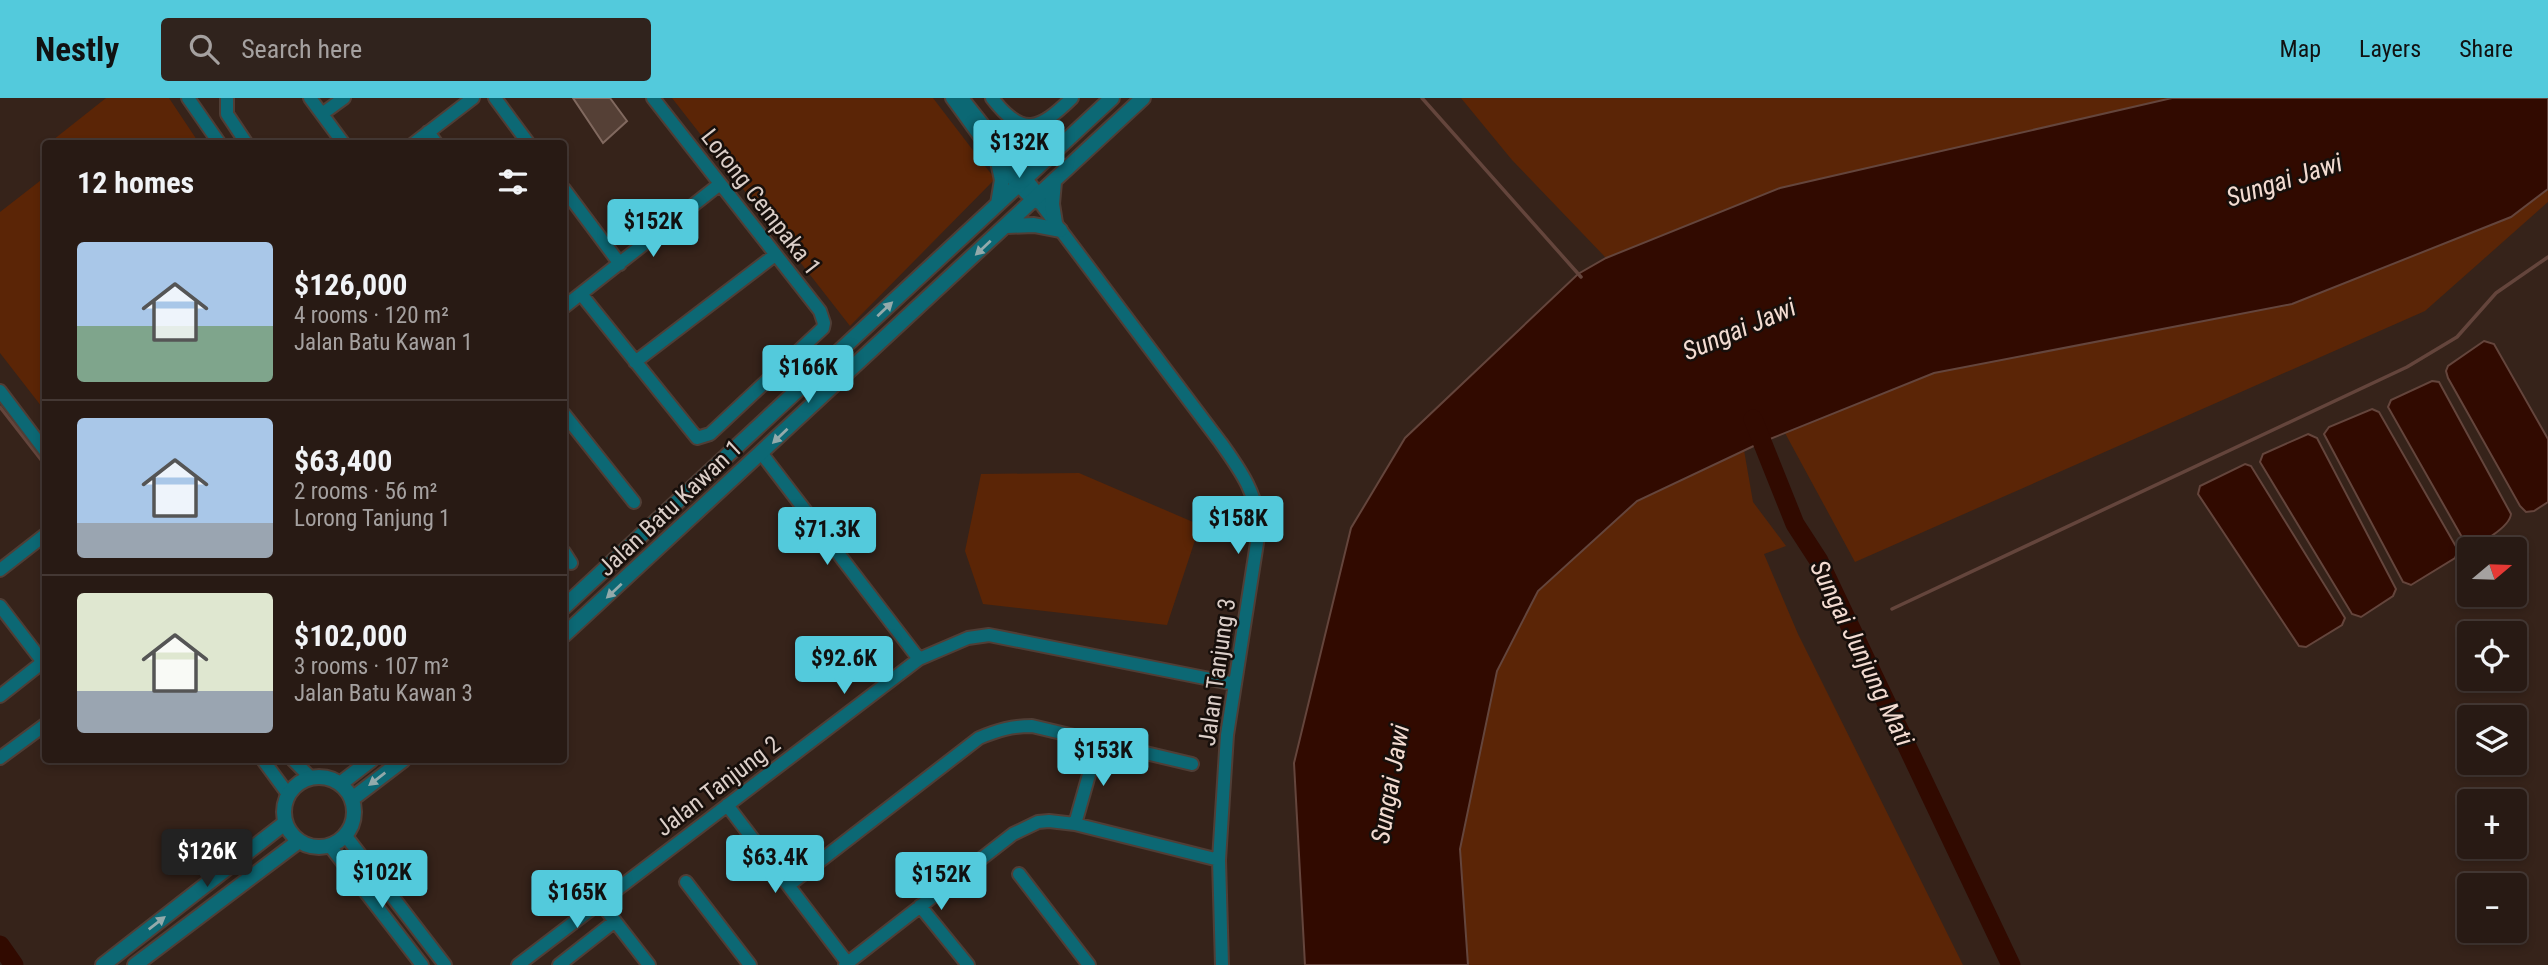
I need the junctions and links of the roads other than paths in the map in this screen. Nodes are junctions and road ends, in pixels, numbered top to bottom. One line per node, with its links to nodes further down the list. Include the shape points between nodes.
1 (188, 98): 16 (street)
2 (228, 98): 17 (street, via 225,106 231,122)
3 (310, 98): 14 (street)
4 (344, 98): 14 (street)
5 (473, 98): 15 (street)
6 (495, 98): 21 (street)
7 (653, 98): 27 (street, Lorong Cempaka 1)
8 (952, 98): 24 (street)
9 (962, 98): 22 (street)
10 (992, 98): 11 (street, via 1007,117 1027,124 1050,120)
11 (1072, 98)
12 (1112, 98): 23 (street, Jalan Batu Kawan 1)
13 (1143, 98): 26 (street, Jalan Batu Kawan 1)
14 (322, 114): 18 (street)
15 (428, 132): 19 (street); 20 (street)
16 (217, 140)
17 (244, 140)
18 (341, 140)
19 (418, 140)
20 (434, 140)
21 (526, 140)
22 (997, 141): 23 (street, via 1009,151 1026,154); 25 (street)
23 (1060, 146): 25 (street, Jalan Batu Kawan 1)
24 (997, 157): 25 (street); 30 (street, via 1002,180)
25 (1022, 181): 28 (street, Jalan Tanjung 3); 30 (street, Jalan Batu Kawan 1)
26 (1054, 182): 28 (street, Jalan Batu Kawan 1); 32 (street, via 1052,204)
27 (720, 184): 33 (street, Lorong Cempaka 1); 34 (street)
28 (1038, 200): 31 (street, Jalan Batu Kawan 1); 32 (street, Jalan Tanjung 3)
29 (568, 204): 34 (street)
30 (998, 204): 46 (street, Jalan Batu Kawan 1, one-way to 30)
31 (1007, 226): 32 (street); 42 (street, Jalan Batu Kawan 1, one-way to 42)
32 (1058, 226): 54 (street, Jalan Tanjung 3, via 1221,443 1253,495 1259,530)
33 (775, 255): 37 (street, Lorong Cempaka 1, via 823,317); 38 (street)
34 (620, 264): 35 (street)
35 (581, 294): 36 (street); 38 (street)
36 (567, 305)
37 (819, 334): 38 (street, Jalan Batu Kawan 1, via 701,439 692,436)
38 (635, 362)
39 (0, 391): 41 (street)
40 (567, 418): 43 (street)
41 (42, 447)
42 (762, 454): 49 (street, Jalan Batu Kawan 1, one-way to 49); 51 (street)
43 (634, 502)
44 (42, 537): 45 (street)
45 (0, 570)
46 (567, 602)
47 (0, 606): 52 (street)
48 (567, 608): 49 (street)
49 (580, 622): 50 (street, Jalan Batu Kawan 1)
50 (567, 633)
51 (919, 659): 54 (street, Jalan Tanjung 2, via 968,638 989,635); 68 (street, Jalan Tanjung 2)
52 (42, 661)
53 (42, 665): 55 (street)
54 (1235, 684): 74 (street, Jalan Tanjung 3)
55 (0, 696)
56 (42, 727): 58 (street)
57 (1098, 743): 63 (street); 70 (street); 77 (street, via 1032,726 1014,726 979,738)
58 (0, 758)
59 (265, 763): 66 (street)
60 (296, 763): 64 (street)
61 (367, 763): 65 (street)
62 (399, 763): 67 (street, one-way to 67)
63 (1192, 764)
64 (310, 778): 65 (street, via 321,776); 66 (street)
65 (340, 784): 67 (street)
66 (288, 794): 69 (street)
67 (352, 799): 71 (street, via 354,818)
68 (727, 805): 77 (street); 78 (street, Jalan Tanjung 2)
69 (285, 823): 72 (street); 82 (street, one-way to 69)
70 (1075, 824): 74 (street); 79 (street, via 1049,821 1025,827)
71 (345, 835): 73 (street); 85 (street)
72 (299, 841): 73 (street); 83 (street)
73 (330, 846): 84 (street)
74 (1219, 860): 92 (street, Jalan Tanjung 3)
75 (1019, 874): 91 (street)
76 (686, 882): 89 (street)
77 (789, 886): 81 (street)
78 (600, 902): 80 (street); 86 (street, Jalan Tanjung 2)
79 (920, 906): 81 (street); 90 (street)
80 (615, 921): 87 (street); 88 (street)
81 (847, 964)
82 (103, 965)
83 (135, 965)
84 (422, 965)
85 (445, 965)
86 (518, 965)
87 (559, 965)
88 (649, 965)
89 (751, 965)
90 (968, 965)
91 (1089, 965)
92 (1222, 965)

